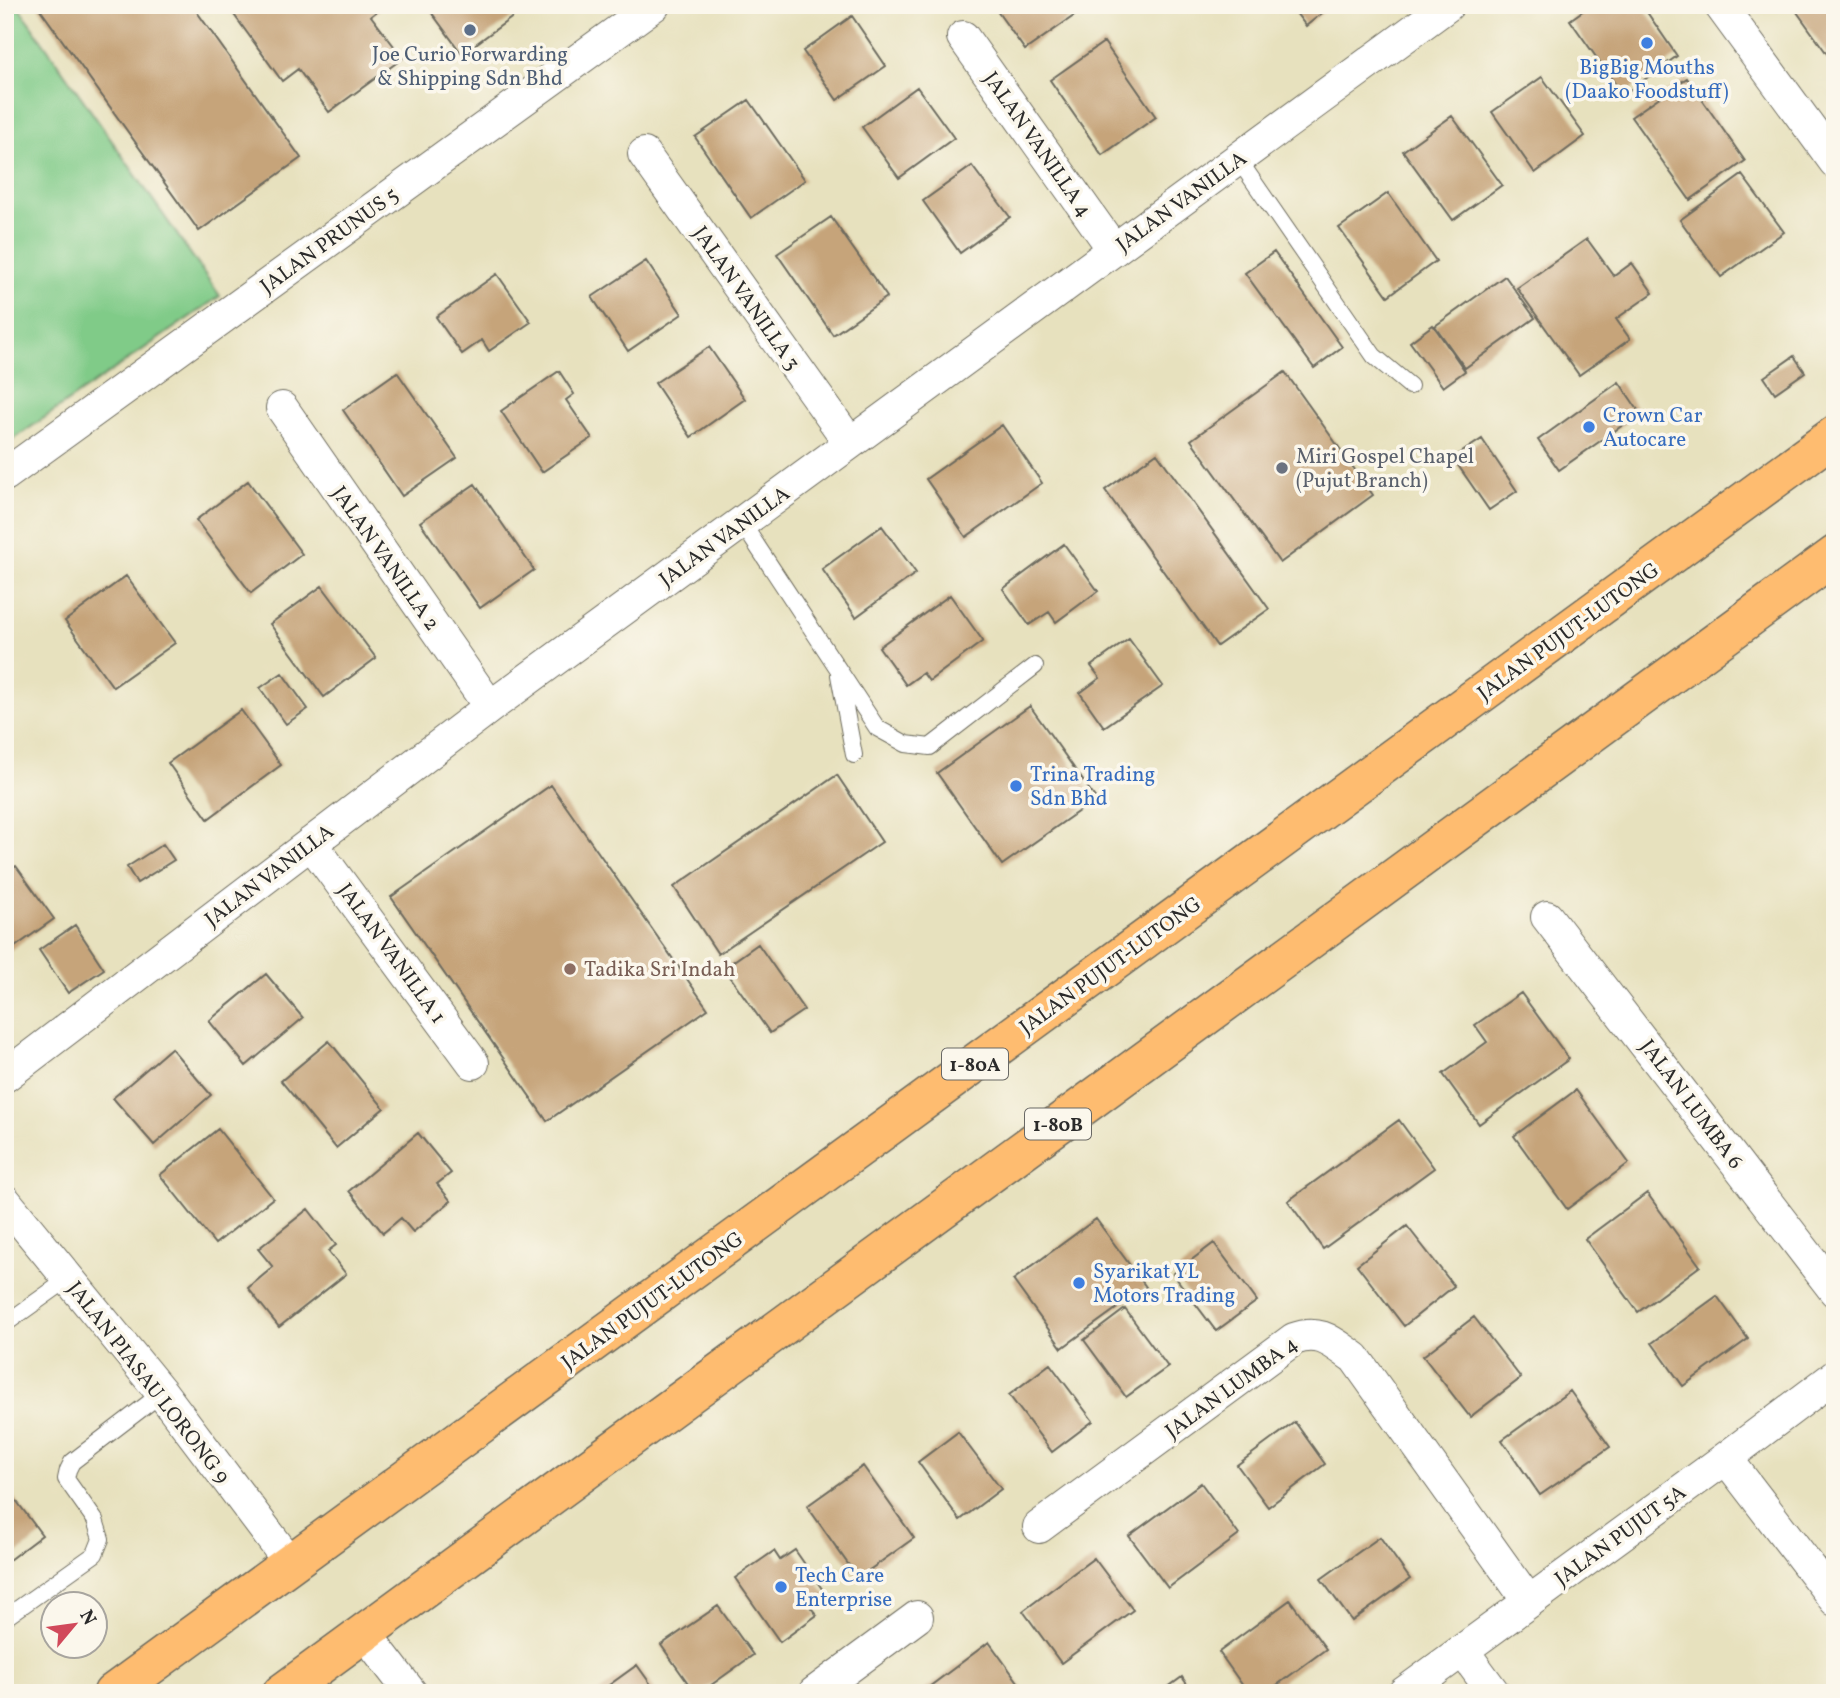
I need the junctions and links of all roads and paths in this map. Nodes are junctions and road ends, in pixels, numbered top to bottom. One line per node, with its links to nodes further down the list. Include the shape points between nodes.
1 (654, 5): 13 (street, JALAN PRUNUS 5)
2 (1448, 5): 6 (street, JALAN VANILLA)
3 (1720, 5): 7 (street)
4 (963, 37): 8 (street, JALAN VANILLA 4)
5 (644, 154): 12 (street, JALAN VANILLA 3)
6 (1238, 159): 8 (street, JALAN VANILLA); 9 (lane, via 1374,356)
7 (1835, 162)
8 (1114, 250): 12 (street, JALAN VANILLA)
9 (1410, 386)
10 (282, 408): 18 (street, JALAN VANILLA 2)
11 (1835, 435): 32 (highway, JALAN PUJUT-LUTONG / 1-80A)
12 (850, 443): 14 (street, JALAN VANILLA)
13 (5, 475)
14 (742, 523): 16 (lane); 18 (street, JALAN VANILLA)
15 (1835, 555): 37 (highway, 1-80B)
16 (837, 666): 17 (lane, via 877,728 906,744 930,747); 19 (lane)
17 (1035, 666)
18 (490, 707): 20 (street, JALAN VANILLA)
19 (854, 755)
20 (311, 843): 22 (street, JALAN VANILLA 1); 23 (street, JALAN VANILLA)
21 (1547, 917): 26 (street, JALAN LUMBA 6)
22 (473, 1063)
23 (5, 1076)
24 (5, 1201): 25 (street, JALAN PIASAU LORONG 9)
25 (68, 1279): 27 (lane); 29 (street, JALAN PIASAU LORONG 9)
26 (1835, 1291)
27 (5, 1324)
28 (1835, 1376): 30 (street, JALAN PUJUT 5A)
29 (162, 1393): 32 (street, JALAN PIASAU LORONG 9); 36 (lane, via 72,1462 68,1470 66,1479 95,1520 101,1539 95,1554)
30 (1726, 1458): 33 (street); 34 (street, JALAN PUJUT 5A)
31 (1039, 1527): 34 (street, JALAN LUMBA 4, via 1294,1339 1307,1334 1325,1338 1355,1358)
32 (290, 1564): 39 (highway, JALAN PUJUT-LUTONG / 1-80A)
33 (1835, 1600)
34 (1529, 1602): 38 (street, JALAN PUJUT 5A)
35 (917, 1617): 42 (street)
36 (5, 1618)
37 (364, 1632): 40 (highway, 1-80B); 41 (street)
38 (1463, 1651): 43 (street, JALAN PUJUT 5A); 44 (street)
39 (113, 1693)
40 (282, 1693)
41 (411, 1693)
42 (814, 1693)
43 (1404, 1693)
44 (1494, 1693)

